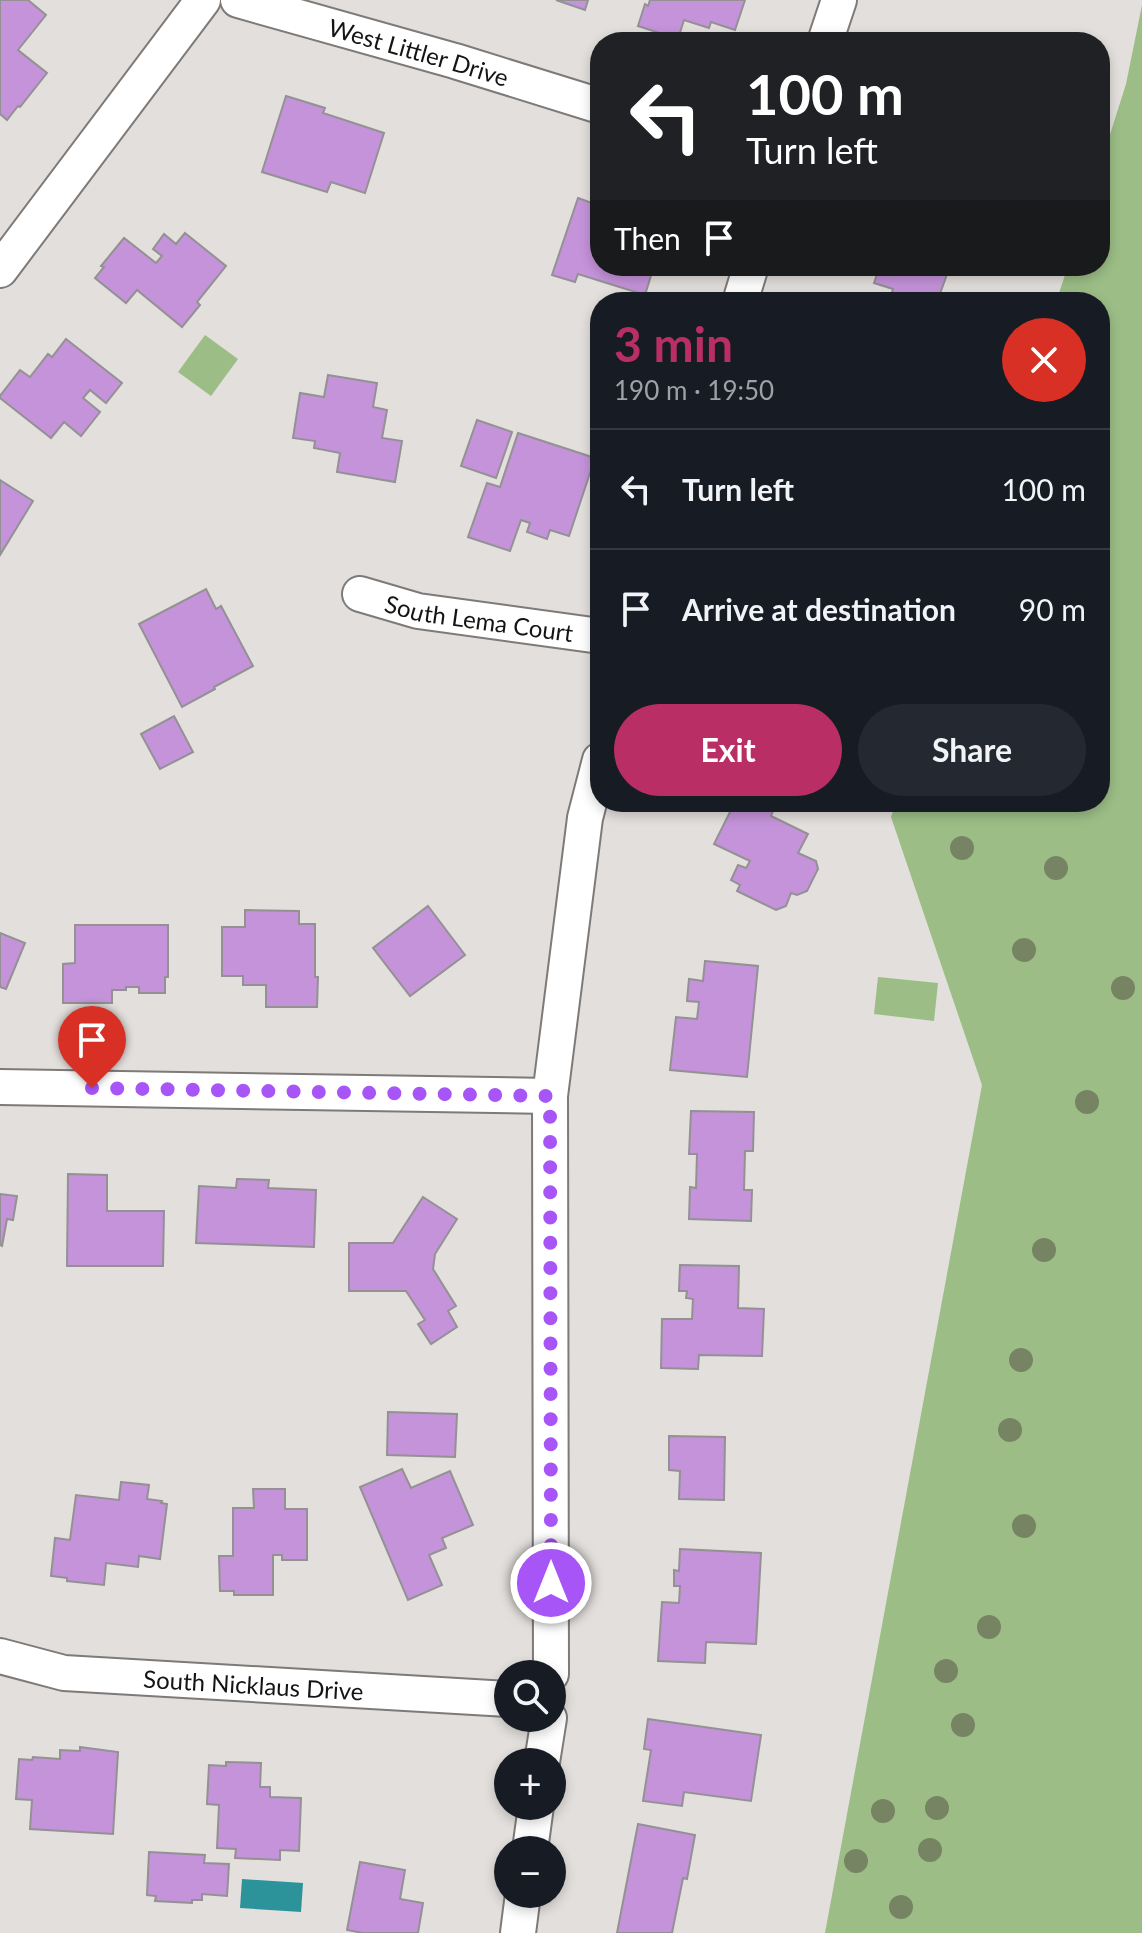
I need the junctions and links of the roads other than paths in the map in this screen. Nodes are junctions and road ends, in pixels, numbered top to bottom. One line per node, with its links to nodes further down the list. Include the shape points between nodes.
1 (203, 0): 6 (street)
2 (238, 0): 5 (street, West Littler Drive)
3 (839, 0): 4 (street)
4 (828, 32)
5 (590, 103)
6 (0, 270)
7 (360, 594): 8 (street, South Lema Court, via 418,611)
8 (590, 635)
9 (590, 799): 11 (street)
10 (0, 1087): 11 (street)
11 (550, 1096): 13 (street)
12 (0, 1656): 14 (street, South Nicklaus Drive, via 64,1673)
13 (551, 1660)
14 (494, 1698)
15 (521, 1908): 16 (street)
16 (518, 1933)

